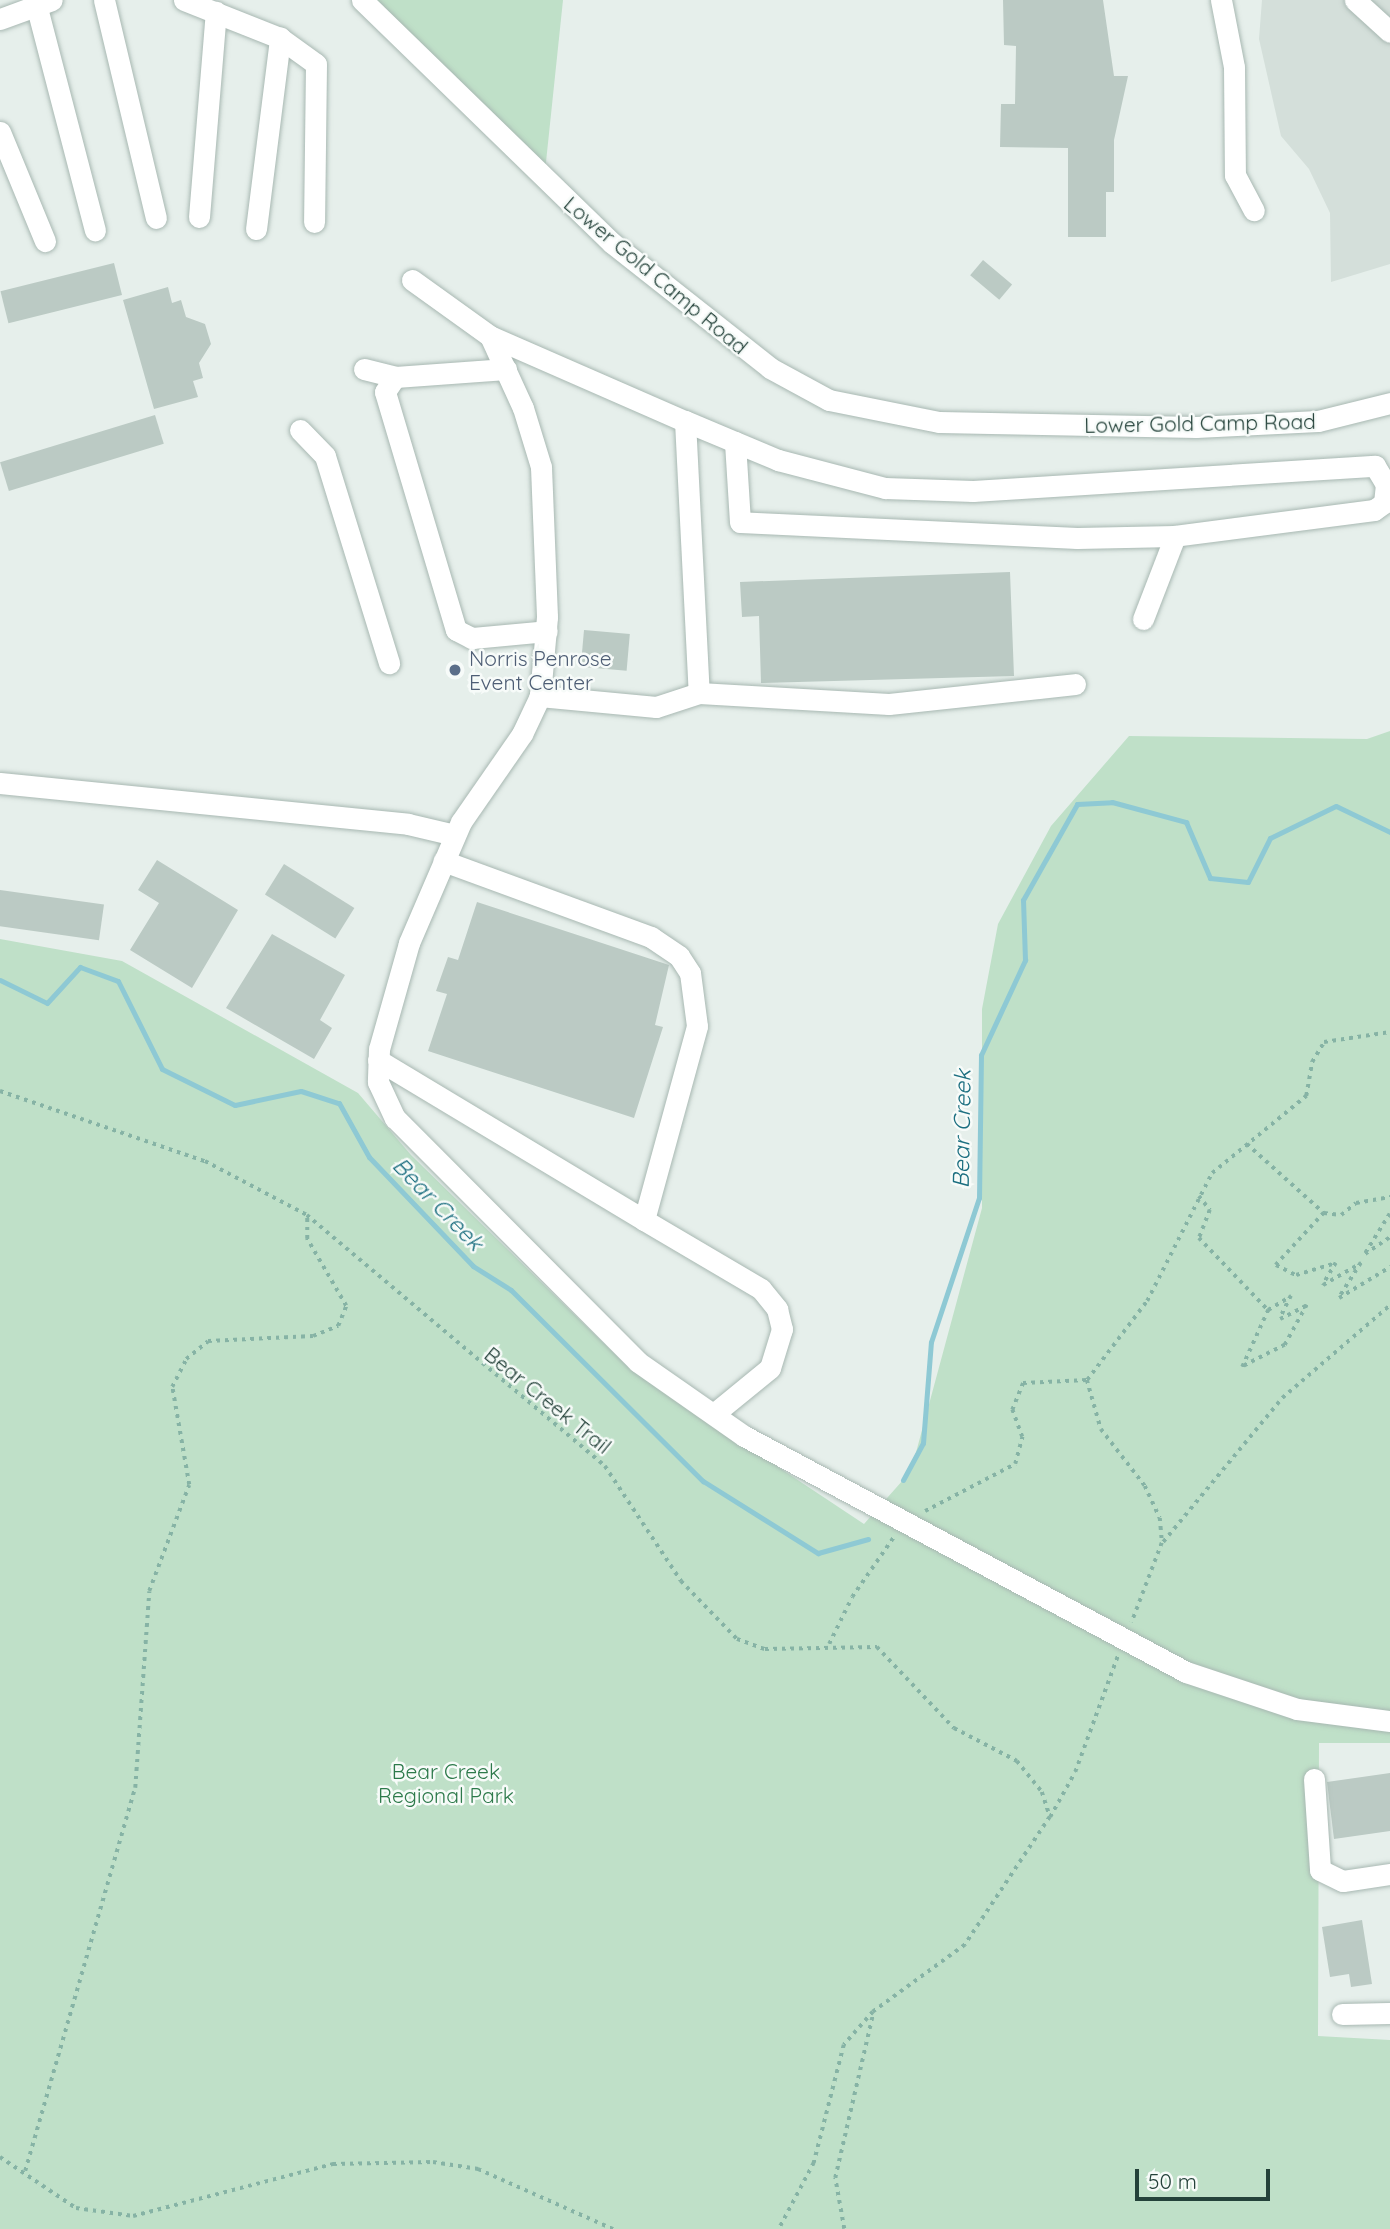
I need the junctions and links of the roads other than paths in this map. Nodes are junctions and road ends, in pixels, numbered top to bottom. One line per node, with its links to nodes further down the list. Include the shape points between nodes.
1 (104, 0): 13 (street)
2 (184, 0): 7 (street)
3 (362, 0): 24 (street, Lower Gold Camp Road, via 612,243 705,321 829,400 939,422 1196,427 1318,421)
4 (1221, 0): 12 (street, via 1234,67 1235,175)
5 (1354, 0): 9 (street)
6 (44, 2): 8 (street); 17 (street)
7 (216, 12): 10 (street); 14 (street)
8 (0, 19)
9 (1390, 32)
10 (281, 38): 15 (street, via 316,64); 16 (street)
11 (0, 132): 18 (street)
12 (1254, 210)
13 (156, 218)
14 (200, 218)
15 (314, 222)
16 (256, 229)
17 (95, 230)
18 (45, 241)
19 (412, 280): 20 (street)
20 (490, 336): 22 (street); 25 (street)
21 (364, 369): 23 (street)
22 (506, 369): 23 (street); 30 (street, via 541,467)
23 (396, 377): 30 (street, via 385,392 456,630 472,638)
24 (1390, 403)
25 (685, 421): 27 (street); 33 (street)
26 (300, 430): 31 (street, via 325,456)
27 (735, 442): 28 (street, via 740,522 1077,538); 28 (street, via 886,488 973,491 1375,466 1385,484 1384,503 1374,510)
28 (1175, 536): 29 (street)
29 (1143, 619)
30 (547, 631): 34 (street)
31 (389, 663)
32 (1075, 684): 33 (street, via 889,704)
33 (699, 693): 34 (street, via 656,707)
34 (540, 696): 36 (street)
35 (0, 783): 36 (street, via 408,824)
36 (455, 835): 37 (street)
37 (443, 860): 38 (street, via 409,943); 39 (street, via 651,937 679,956 690,973 697,1026)
38 (378, 1060): 39 (street); 40 (street, via 383,1096 409,1138 638,1362)
39 (644, 1220): 40 (street, via 761,1289 778,1309 782,1329 769,1368)
40 (715, 1413): 41 (street, via 744,1436 1124,1640 1256,1699)
41 (1390, 1721)
42 (1314, 1779): 43 (street, via 1320,1870 1343,1881)
43 (1390, 1874)
44 (1390, 2012): 45 (street)
45 (1342, 2014)

